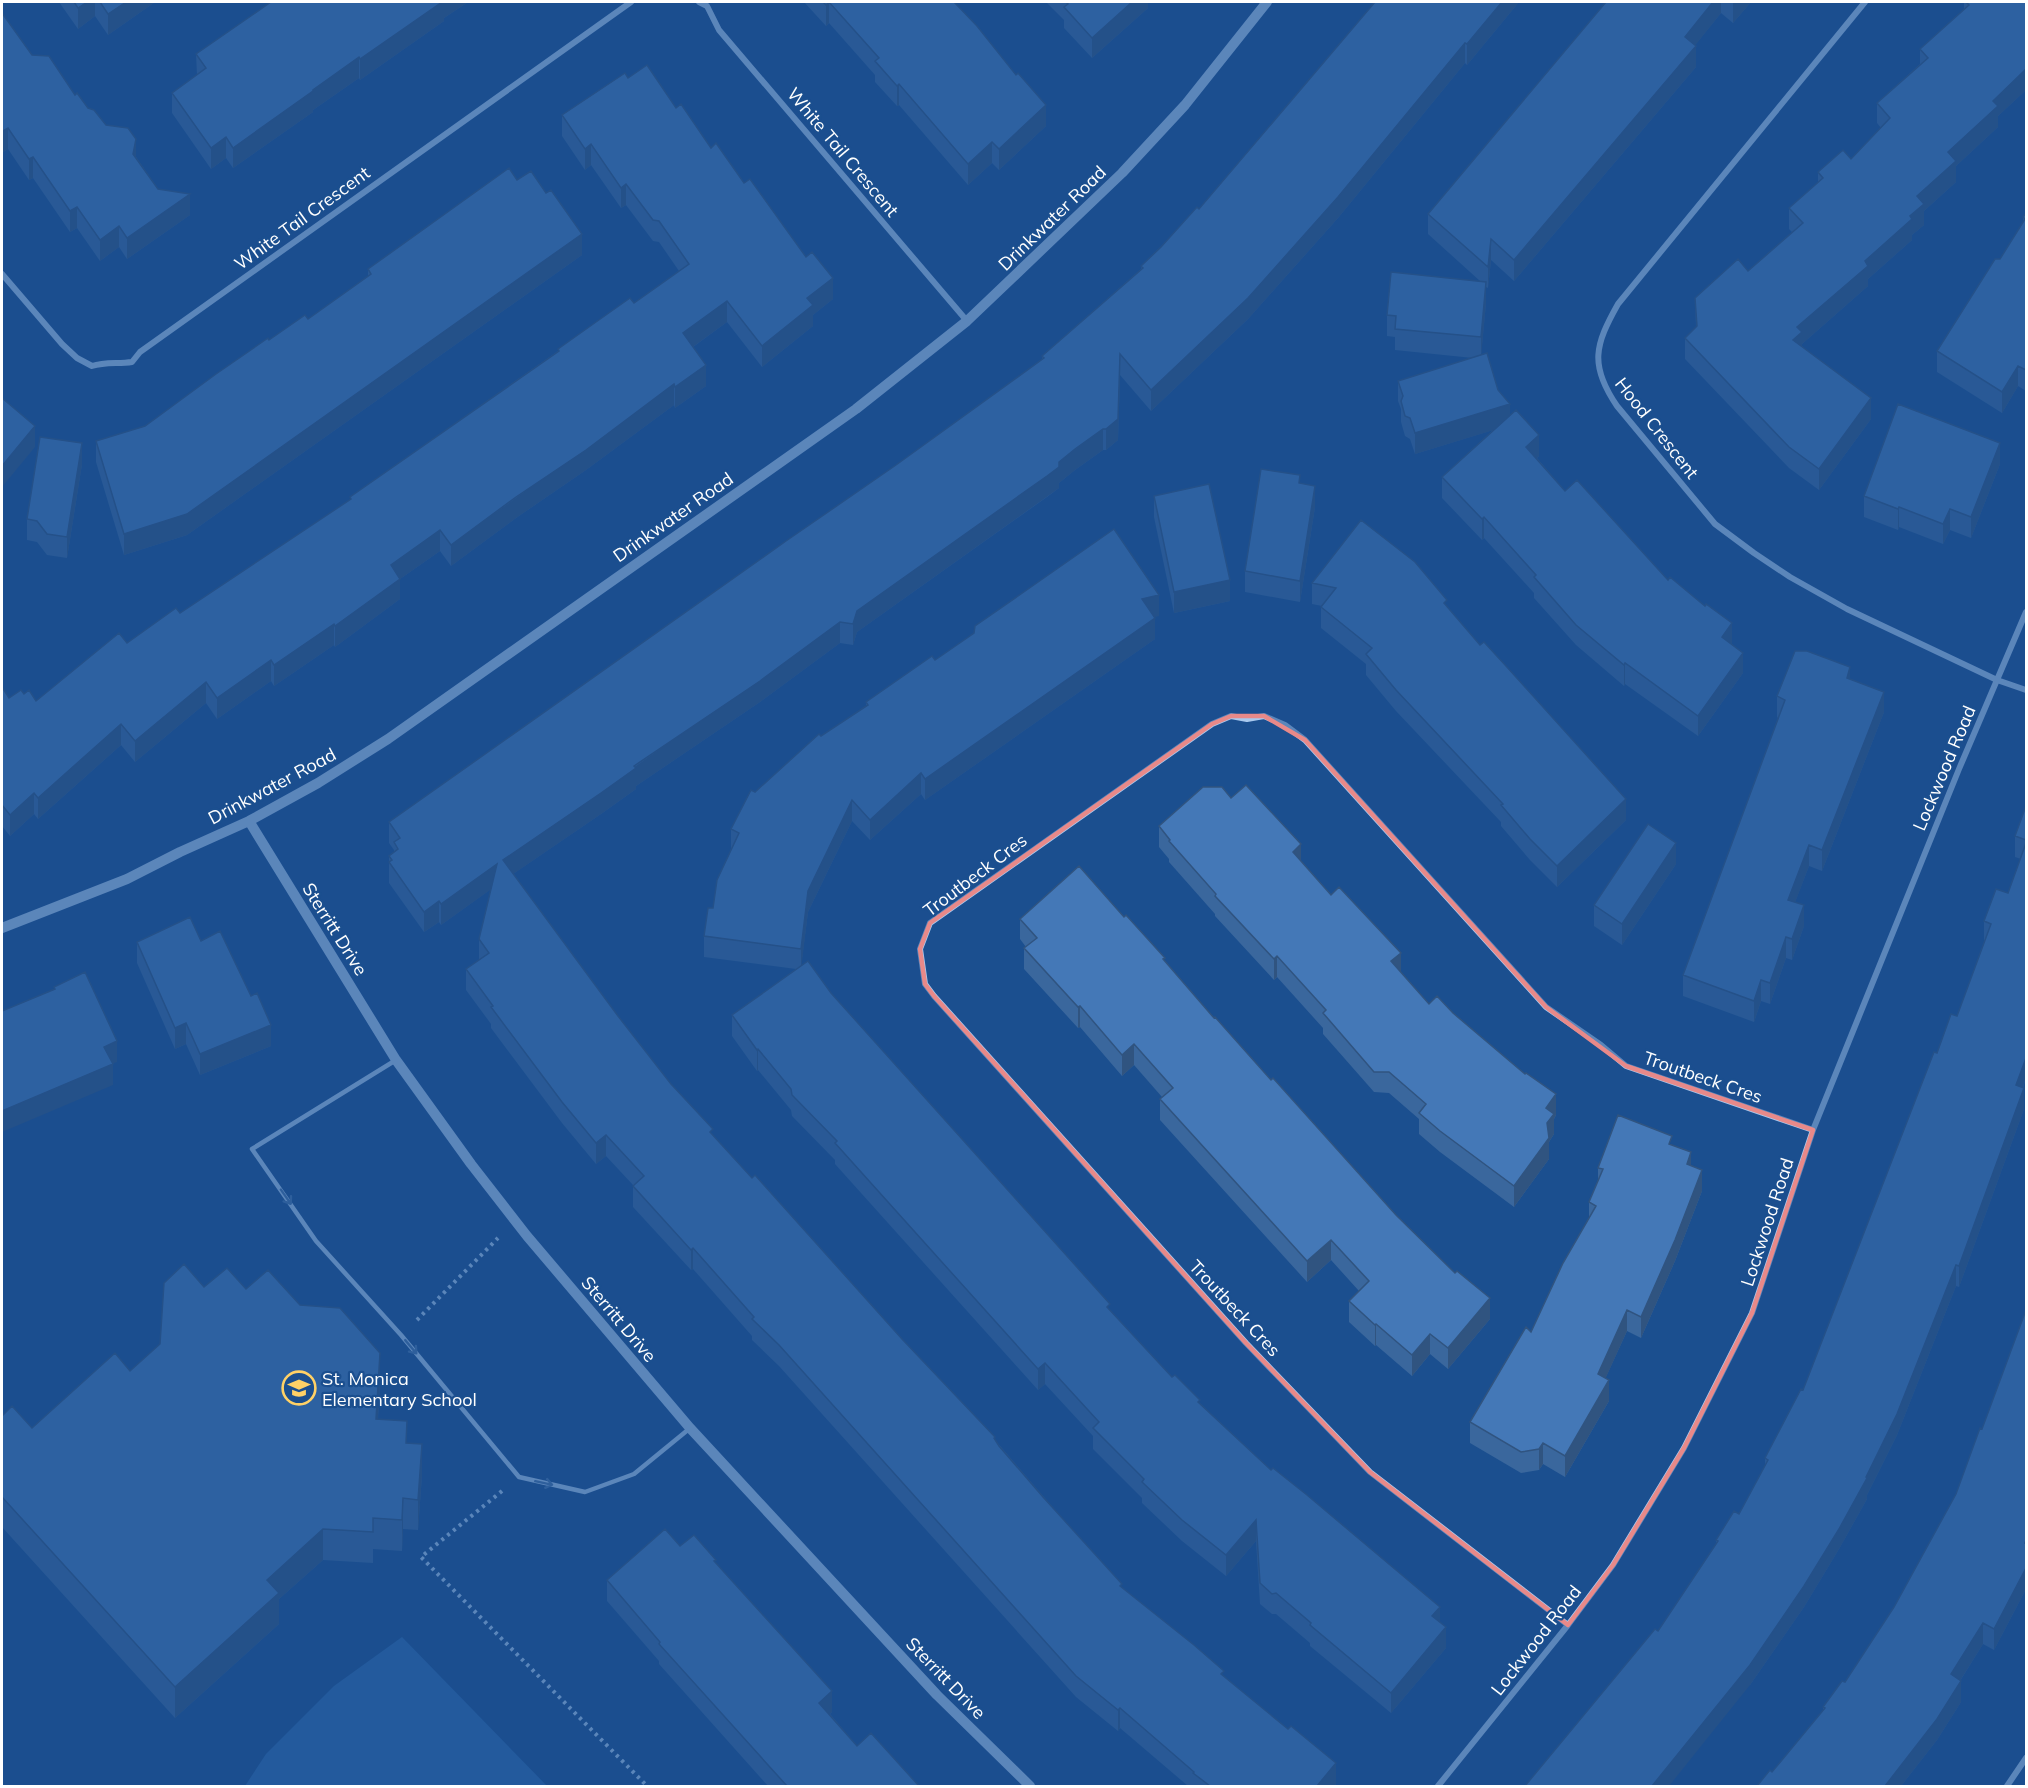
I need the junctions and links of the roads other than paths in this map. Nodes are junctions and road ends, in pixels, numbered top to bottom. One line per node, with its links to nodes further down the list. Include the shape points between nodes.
1 (631, 2): 5 (street, White Tail Crescent, via 140,352 132,362 92,366 77,358)
2 (699, 2): 6 (street, White Tail Crescent, via 707,6 719,30)
3 (1267, 2): 6 (street, Drinkwater Road, via 1185,105 1122,173)
4 (1865, 2): 8 (street, Hood Crescent, via 1618,304 1600,341 1600,374 1617,406 1715,524 1790,577 1846,609)
5 (2, 274)
6 (967, 321): 10 (street, Drinkwater Road, via 856,409 388,739)
7 (2026, 612): 8 (street, Lockwood Road)
8 (1997, 680): 9 (street, Hood Crescent); 13 (street, Lockwood Road)
9 (2026, 690)
10 (249, 821): 11 (street, Drinkwater Road, via 127,879); 12 (street, Sterritt Drive)
11 (2, 928)
12 (396, 1060): 14 (street, Sterritt Drive, via 515,1221); 14 (lane, one-way to 14, via 252,1149 316,1241 401,1335 519,1478 585,1492 634,1474)
13 (1813, 1130): 15 (street, Lockwood Road, via 1752,1313 1684,1448 1613,1565); 15 (street, Troutbeck Cres, via 1626,1066 1546,1007 1305,740 1264,716 1231,716 1212,724 930,923 920,949 926,984 934,996 1238,1335 1370,1472)
14 (690, 1428): 17 (street, Sterritt Drive, via 937,1695)
15 (1568, 1625): 18 (street, Lockwood Road)
16 (2026, 1758): 19 (street)
17 (1030, 1786)
18 (1438, 1786)
19 (2007, 1786)

